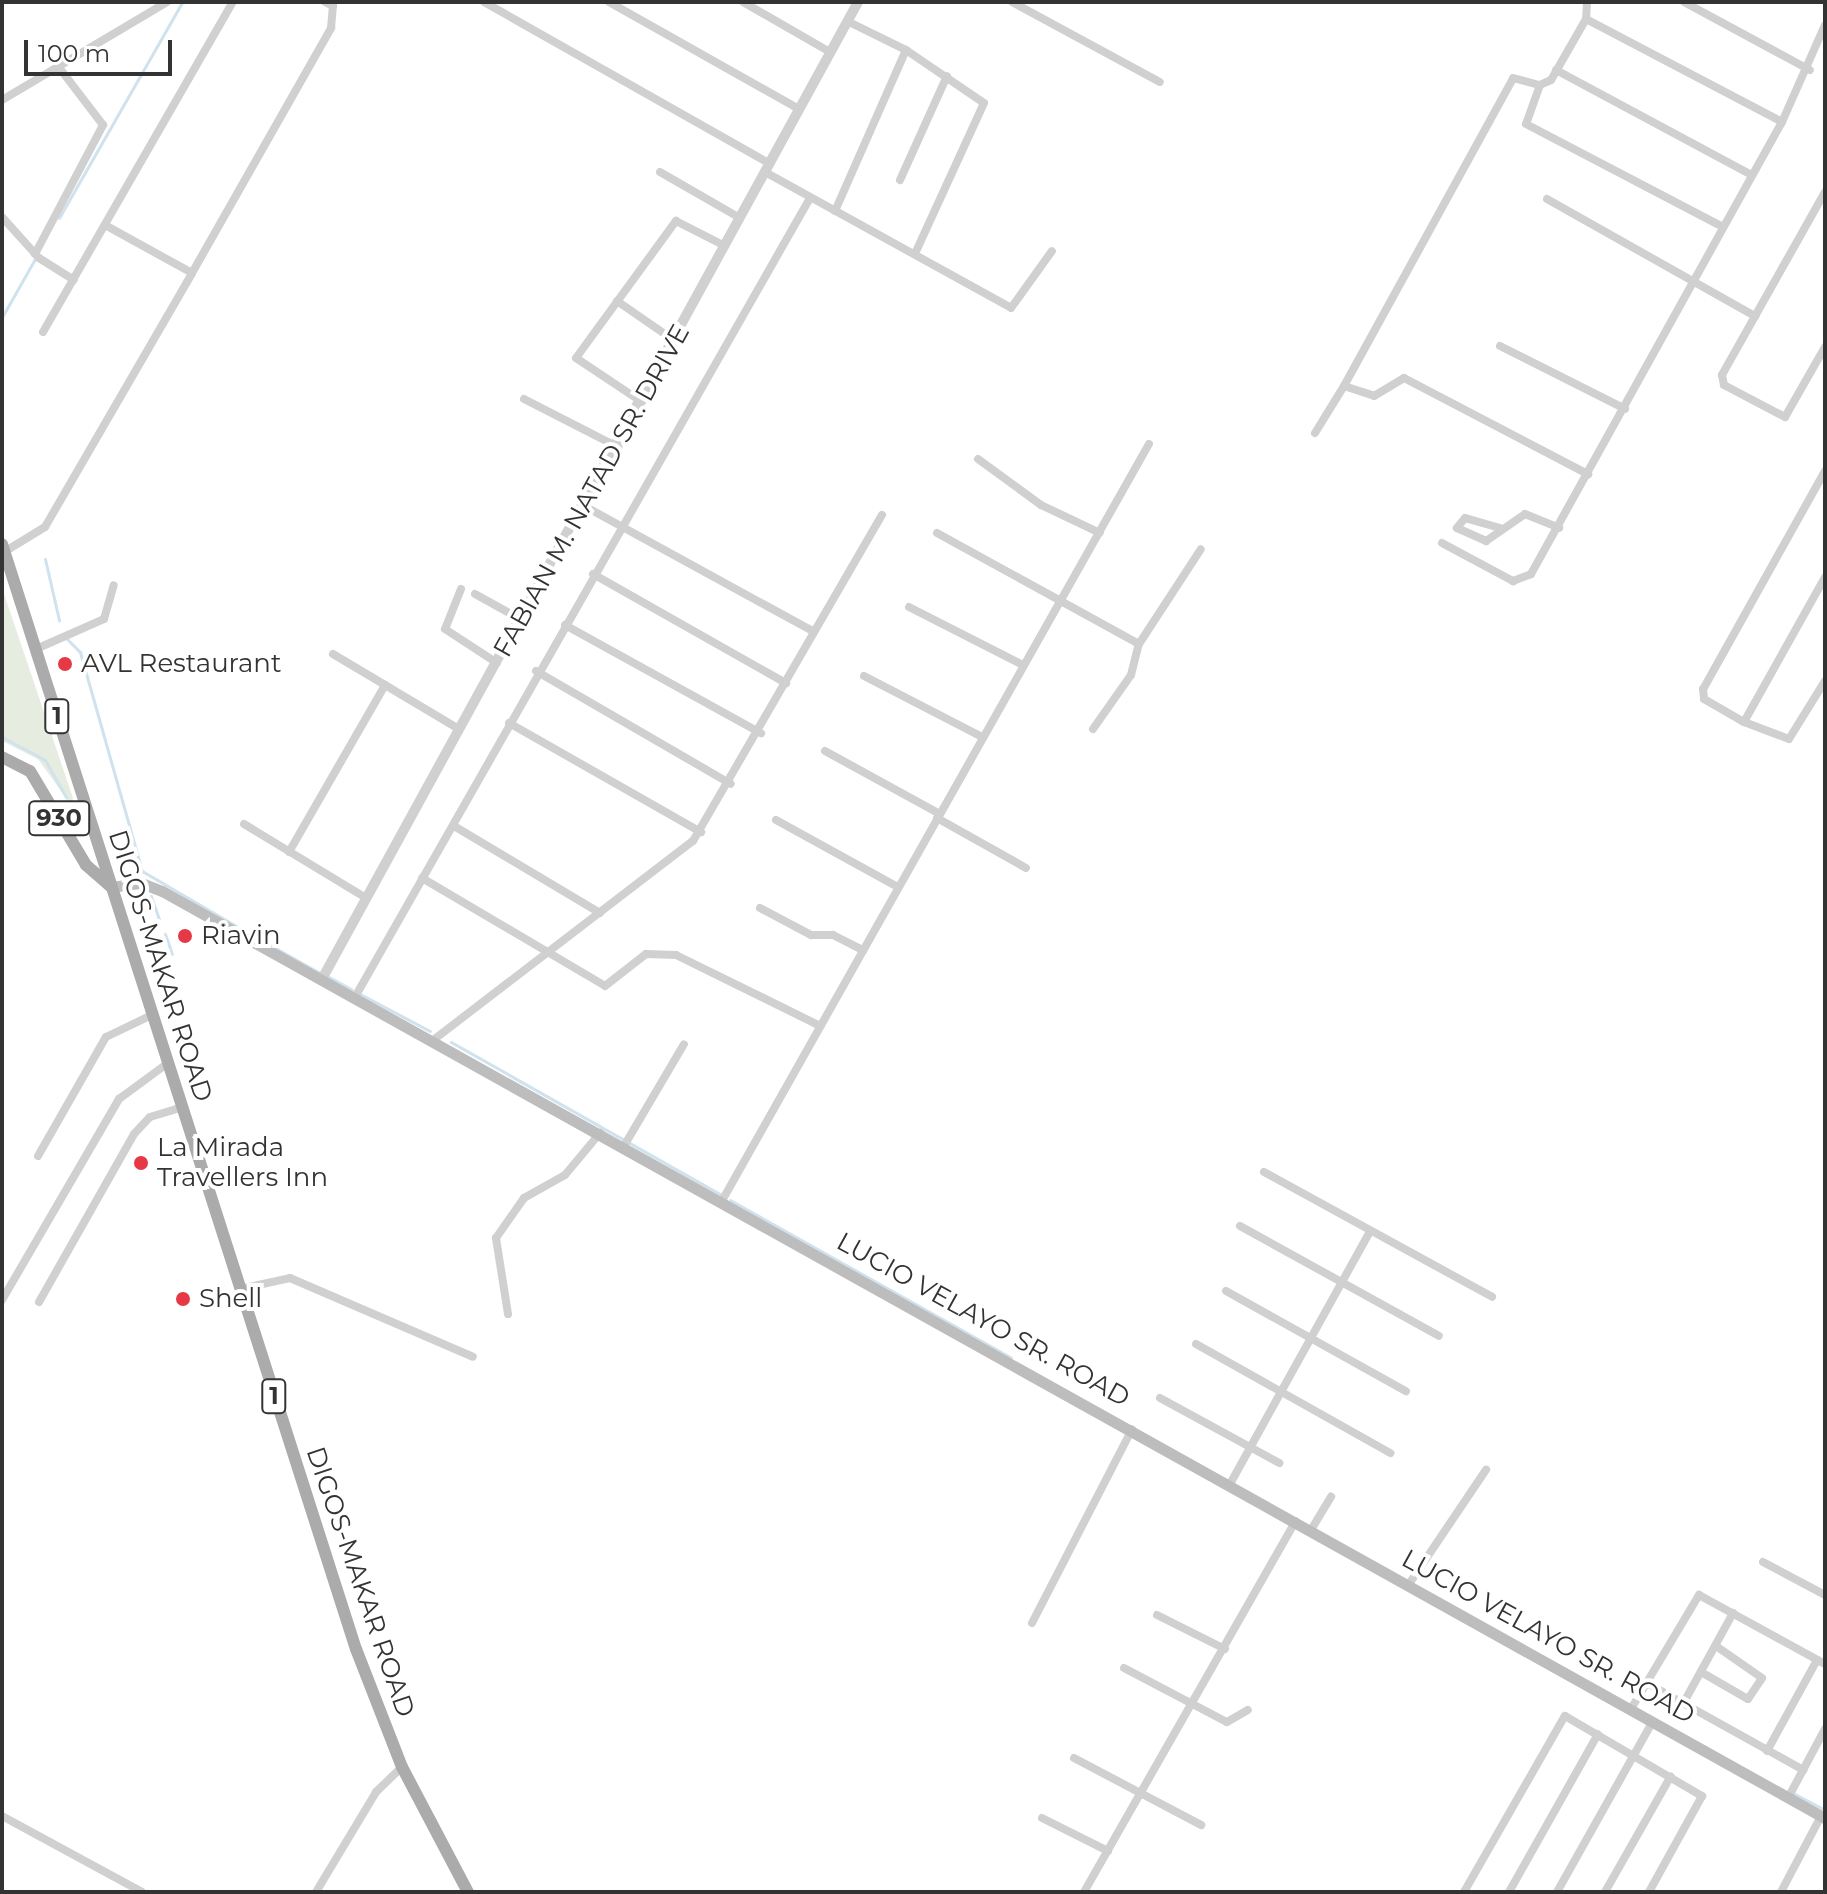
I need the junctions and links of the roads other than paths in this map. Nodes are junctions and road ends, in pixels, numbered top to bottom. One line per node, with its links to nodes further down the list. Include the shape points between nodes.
1 (167, 2): 18 (street)
2 (233, 2): 37 (street)
3 (325, 2): 43 (street, via 333,6 331,28)
4 (484, 2): 27 (street)
5 (609, 2): 25 (street)
6 (743, 2): 12 (street)
7 (765, 2): 12 (street)
8 (858, 2): 14 (street, FABIAN M. NATAD SR. DRIVE)
9 (1012, 2): 22 (street)
10 (1587, 2): 13 (street)
11 (1684, 2): 20 (street)
12 (760, 11): 17 (street)
13 (1586, 19): 19 (street); 26 (street)
14 (847, 21): 16 (street); 17 (street, FABIAN M. NATAD SR. DRIVE)
15 (1825, 25): 20 (street)
16 (906, 50): 21 (street); 34 (street)
17 (830, 52): 25 (street, FABIAN M. NATAD SR. DRIVE)
18 (61, 70): 24 (street); 41 (street, via 103,125)
19 (1556, 70): 23 (street); 29 (street)
20 (1810, 70): 26 (street)
21 (947, 76): 30 (street); 42 (street, via 984,103)
22 (1160, 82)
23 (1540, 85): 38 (street, via 1526,124); 52 (street, via 1513,78)
24 (2, 100)
25 (799, 109): 27 (street, FABIAN M. NATAD SR. DRIVE)
26 (1782, 122): 29 (street)
27 (767, 168): 32 (street); 36 (street, FABIAN M. NATAD SR. DRIVE)
28 (660, 172): 36 (street)
29 (1752, 175): 38 (street)
30 (900, 180)
31 (1825, 192): 47 (street)
32 (810, 198): 34 (street); 64 (street)
33 (1547, 199): 45 (street)
34 (835, 211): 42 (street)
35 (2, 217): 41 (street)
36 (740, 218): 39 (street, FABIAN M. NATAD SR. DRIVE)
37 (105, 225): 43 (street); 44 (street)
38 (1723, 227): 45 (street)
39 (725, 246): 46 (street, via 676,221); 49 (street, FABIAN M. NATAD SR. DRIVE)
40 (1052, 251): 42 (street, via 1011,308)
41 (35, 254): 44 (street)
42 (915, 254)
43 (192, 273): 70 (street, via 45,527)
44 (74, 280): 48 (street)
45 (1695, 281): 47 (street); 55 (street)
46 (617, 301): 49 (street); 54 (street, via 576,360)
47 (1755, 316): 51 (street, via 1722,380 1783,417)
48 (43, 332)
49 (675, 341): 54 (street, FABIAN M. NATAD SR. DRIVE)
50 (1500, 346): 55 (street)
51 (1825, 347)
52 (1344, 386): 56 (street); 61 (street, via 1374,396 1404,378)
53 (524, 399): 58 (street)
54 (642, 402): 58 (street, FABIAN M. NATAD SR. DRIVE)
55 (1625, 409): 61 (street)
56 (1315, 433)
57 (1149, 444): 68 (street)
58 (618, 447): 62 (street, FABIAN M. NATAD SR. DRIVE)
59 (978, 459): 68 (street, via 1041,505)
60 (1825, 471): 92 (street, via 1703,689 1709,704)
61 (1588, 474): 66 (street)
62 (586, 507): 64 (street); 79 (street, FABIAN M. NATAD SR. DRIVE)
63 (882, 515): 81 (street)
64 (619, 525): 72 (street); 81 (street)
65 (1500, 528): 65 (street, via 1486,541 1457,528 1465,518); 66 (street, via 1525,514)
66 (1559, 528): 69 (street, via 1521,582)
67 (937, 533): 77 (street)
68 (1100, 533): 77 (street)
69 (1442, 543)
70 (3, 548): 83 (main road, DIGOS-MAKAR ROAD / 1)
71 (1201, 549): 82 (street)
72 (593, 574): 80 (street); 90 (street)
73 (1825, 577): 92 (street)
74 (114, 585): 83 (street, via 104,619)
75 (461, 589): 85 (street, via 445,629)
76 (475, 594): 79 (street)
77 (1060, 599): 82 (street); 86 (street)
78 (909, 607): 86 (street)
79 (522, 620): 85 (street, FABIAN M. NATAD SR. DRIVE)
80 (565, 625): 87 (street); 96 (street)
81 (814, 632): 90 (street)
82 (1139, 644): 95 (street, via 1131,675)
83 (36, 649): 109 (main road, DIGOS-MAKAR ROAD / 1)
84 (333, 654): 91 (street)
85 (497, 663): 94 (street, FABIAN M. NATAD SR. DRIVE)
86 (1023, 665): 97 (street)
87 (536, 671): 93 (street); 100 (street)
88 (864, 676): 97 (street)
89 (1825, 681): 92 (street, via 1785,741)
90 (786, 683): 96 (street)
91 (385, 685): 94 (street); 106 (street)
92 (1744, 722)
93 (509, 723): 104 (street); 105 (street)
94 (459, 729): 111 (street, FABIAN M. NATAD SR. DRIVE)
95 (1093, 729)
96 (761, 733): 100 (street)
97 (982, 737): 101 (street)
98 (825, 751): 101 (street)
99 (2, 757): 109 (main road, 930, via 30,771 86,865)
100 (731, 784): 105 (street)
101 (938, 816): 107 (street); 110 (street)
102 (776, 820): 110 (street)
103 (244, 824): 106 (street)
104 (454, 826): 108 (street); 113 (street)
105 (701, 832): 113 (street)
106 (289, 852): 111 (street)
107 (1026, 868)
108 (422, 878): 115 (street); 117 (street)
109 (111, 887): 116 (main road, LUCIO VELAYO SR. ROAD, via 151,886); 118 (main road, DIGOS-MAKAR ROAD / 1)
110 (898, 887): 114 (street)
111 (366, 898): 116 (street, FABIAN M. NATAD SR. DRIVE)
112 (760, 908): 114 (street, via 811,935 833,935)
113 (600, 913): 115 (street)
114 (863, 950): 119 (street)
115 (550, 951): 119 (street, via 607,986 646,954 676,955); 120 (street)
116 (322, 979): 117 (main road, LUCIO VELAYO SR. ROAD)
117 (355, 997): 120 (main road, LUCIO VELAYO SR. ROAD)
118 (152, 1015): 122 (main road, DIGOS-MAKAR ROAD / 1); 126 (street, via 106,1037)
119 (820, 1026): 128 (street)
120 (432, 1041): 124 (main road, LUCIO VELAYO SR. ROAD)
121 (684, 1044): 125 (street)
122 (168, 1063): 123 (main road, DIGOS-MAKAR ROAD / 1); 135 (street, via 119,1099)
123 (182, 1107): 132 (main road, DIGOS-MAKAR ROAD / 1); 136 (street, via 150,1117 134,1134)
124 (600, 1133): 125 (main road, LUCIO VELAYO SR. ROAD); 137 (street, via 565,1175 524,1198 496,1238)
125 (624, 1146): 128 (main road, LUCIO VELAYO SR. ROAD)
126 (38, 1156)
127 (1264, 1172): 130 (street)
128 (723, 1199): 145 (main road, LUCIO VELAYO SR. ROAD)
129 (1240, 1226): 131 (street)
130 (1370, 1231): 131 (street); 134 (street)
131 (1340, 1283): 138 (street); 139 (street)
132 (240, 1289): 141 (street, via 290,1278); 176 (main road, DIGOS-MAKAR ROAD / 1, via 356,1649)
133 (1226, 1291): 139 (street)
134 (1492, 1297)
135 (2, 1300)
136 (39, 1302)
137 (508, 1314)
138 (1439, 1336)
139 (1309, 1337): 142 (street); 143 (street)
140 (1196, 1344): 143 (street)
141 (473, 1357)
142 (1406, 1391)
143 (1279, 1392): 146 (street); 147 (street)
144 (1160, 1398): 146 (street)
145 (1132, 1429): 150 (main road, LUCIO VELAYO SR. ROAD); 159 (street)
146 (1249, 1447): 148 (street); 150 (street)
147 (1390, 1453)
148 (1279, 1463)
149 (1486, 1470): 155 (street)
150 (1230, 1484): 152 (main road, LUCIO VELAYO SR. ROAD)
151 (1331, 1497): 153 (street)
152 (1296, 1521): 153 (main road, LUCIO VELAYO SR. ROAD); 161 (street)
153 (1311, 1530): 155 (main road, LUCIO VELAYO SR. ROAD)
154 (1763, 1562): 156 (street)
155 (1409, 1584): 168 (main road, LUCIO VELAYO SR. ROAD)
156 (1825, 1595)
157 (1733, 1613): 160 (street); 162 (street); 165 (street, via 1698,1595)
158 (1157, 1615): 161 (street)
159 (1032, 1623)
160 (1716, 1646): 164 (street); 164 (street, via 1763,1677 1748,1699)
161 (1225, 1649): 166 (street)
162 (1821, 1662): 173 (street)
163 (1124, 1668): 166 (street)
164 (1701, 1672): 167 (street)
165 (1647, 1683): 167 (street); 168 (street)
166 (1194, 1704): 169 (street, via 1227,1722); 179 (street)
167 (1683, 1704): 173 (street)
168 (1631, 1709): 170 (main road, LUCIO VELAYO SR. ROAD)
169 (1248, 1710)
170 (1653, 1721): 174 (street); 180 (main road, LUCIO VELAYO SR. ROAD)
171 (1825, 1729): 177 (street)
172 (1598, 1734): 174 (street); 192 (street, via 1562,1719); 193 (street)
173 (1767, 1751): 177 (street)
174 (1634, 1754): 178 (street); 194 (street)
175 (1074, 1758): 179 (street)
176 (402, 1767): 189 (street, via 376,1792); 190 (main road, DIGOS-MAKAR ROAD / 1)
177 (1803, 1770): 180 (street)
178 (1671, 1776): 195 (street); 196 (street, via 1702,1798)
179 (1141, 1794): 184 (street); 185 (street)
180 (1788, 1798): 182 (main road, LUCIO VELAYO SR. ROAD)
181 (2, 1816): 186 (street)
182 (1823, 1817): 197 (street)
183 (1042, 1818): 185 (street)
184 (1201, 1825)
185 (1108, 1851): 191 (street)
186 (125, 1883): 187 (street); 188 (street)
187 (120, 1892)
188 (142, 1892)
189 (316, 1892)
190 (468, 1892)
191 (1084, 1892)
192 (1464, 1892)
193 (1509, 1892)
194 (1557, 1892)
195 (1605, 1892)
196 (1649, 1892)
197 (1781, 1892)

